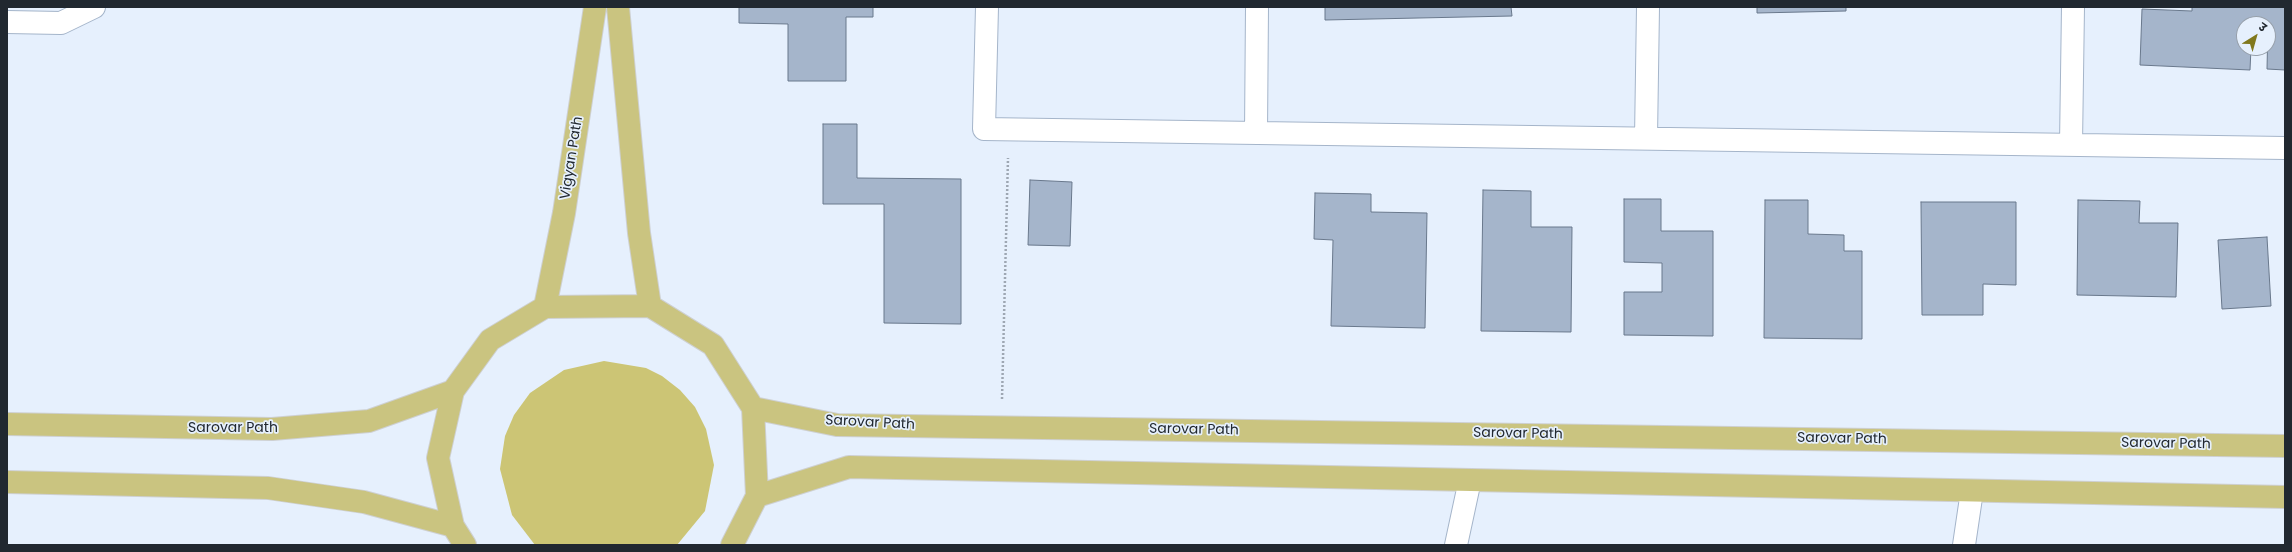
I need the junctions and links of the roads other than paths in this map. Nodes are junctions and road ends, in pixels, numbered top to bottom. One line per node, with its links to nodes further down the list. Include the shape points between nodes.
1 (94, 7): 8 (street, via 61,24)
2 (595, 7): 14 (main road, Vigyan Path, via 564,214)
3 (618, 7): 13 (main road, via 639,233)
4 (987, 7): 9 (street, via 984,129)
5 (1257, 7): 9 (street)
6 (1648, 7): 10 (street)
7 (2073, 7): 11 (street)
8 (7, 22)
9 (1256, 133): 10 (street)
10 (1646, 138): 11 (street)
11 (2071, 144): 12 (street)
12 (2285, 148)
13 (650, 306): 14 (main road); 16 (main road, via 713,345)
14 (545, 307): 15 (main road, via 490,340)
15 (453, 391): 17 (main road, Sarovar Path, via 369,421 272,429); 24 (main road, via 438,458)
16 (753, 408): 18 (main road, Sarovar Path, via 837,424); 22 (main road)
17 (7, 424)
18 (2285, 446)
19 (1470, 480): 21 (main road); 22 (main road, via 850,467); 27 (street)
20 (7, 482): 24 (main road, via 268,488 364,502)
21 (1972, 490): 23 (main road); 28 (street)
22 (757, 496): 26 (main road)
23 (2285, 497)
24 (453, 526): 25 (main road)
25 (465, 545)
26 (732, 545)
27 (1456, 545)
28 (1964, 545)

